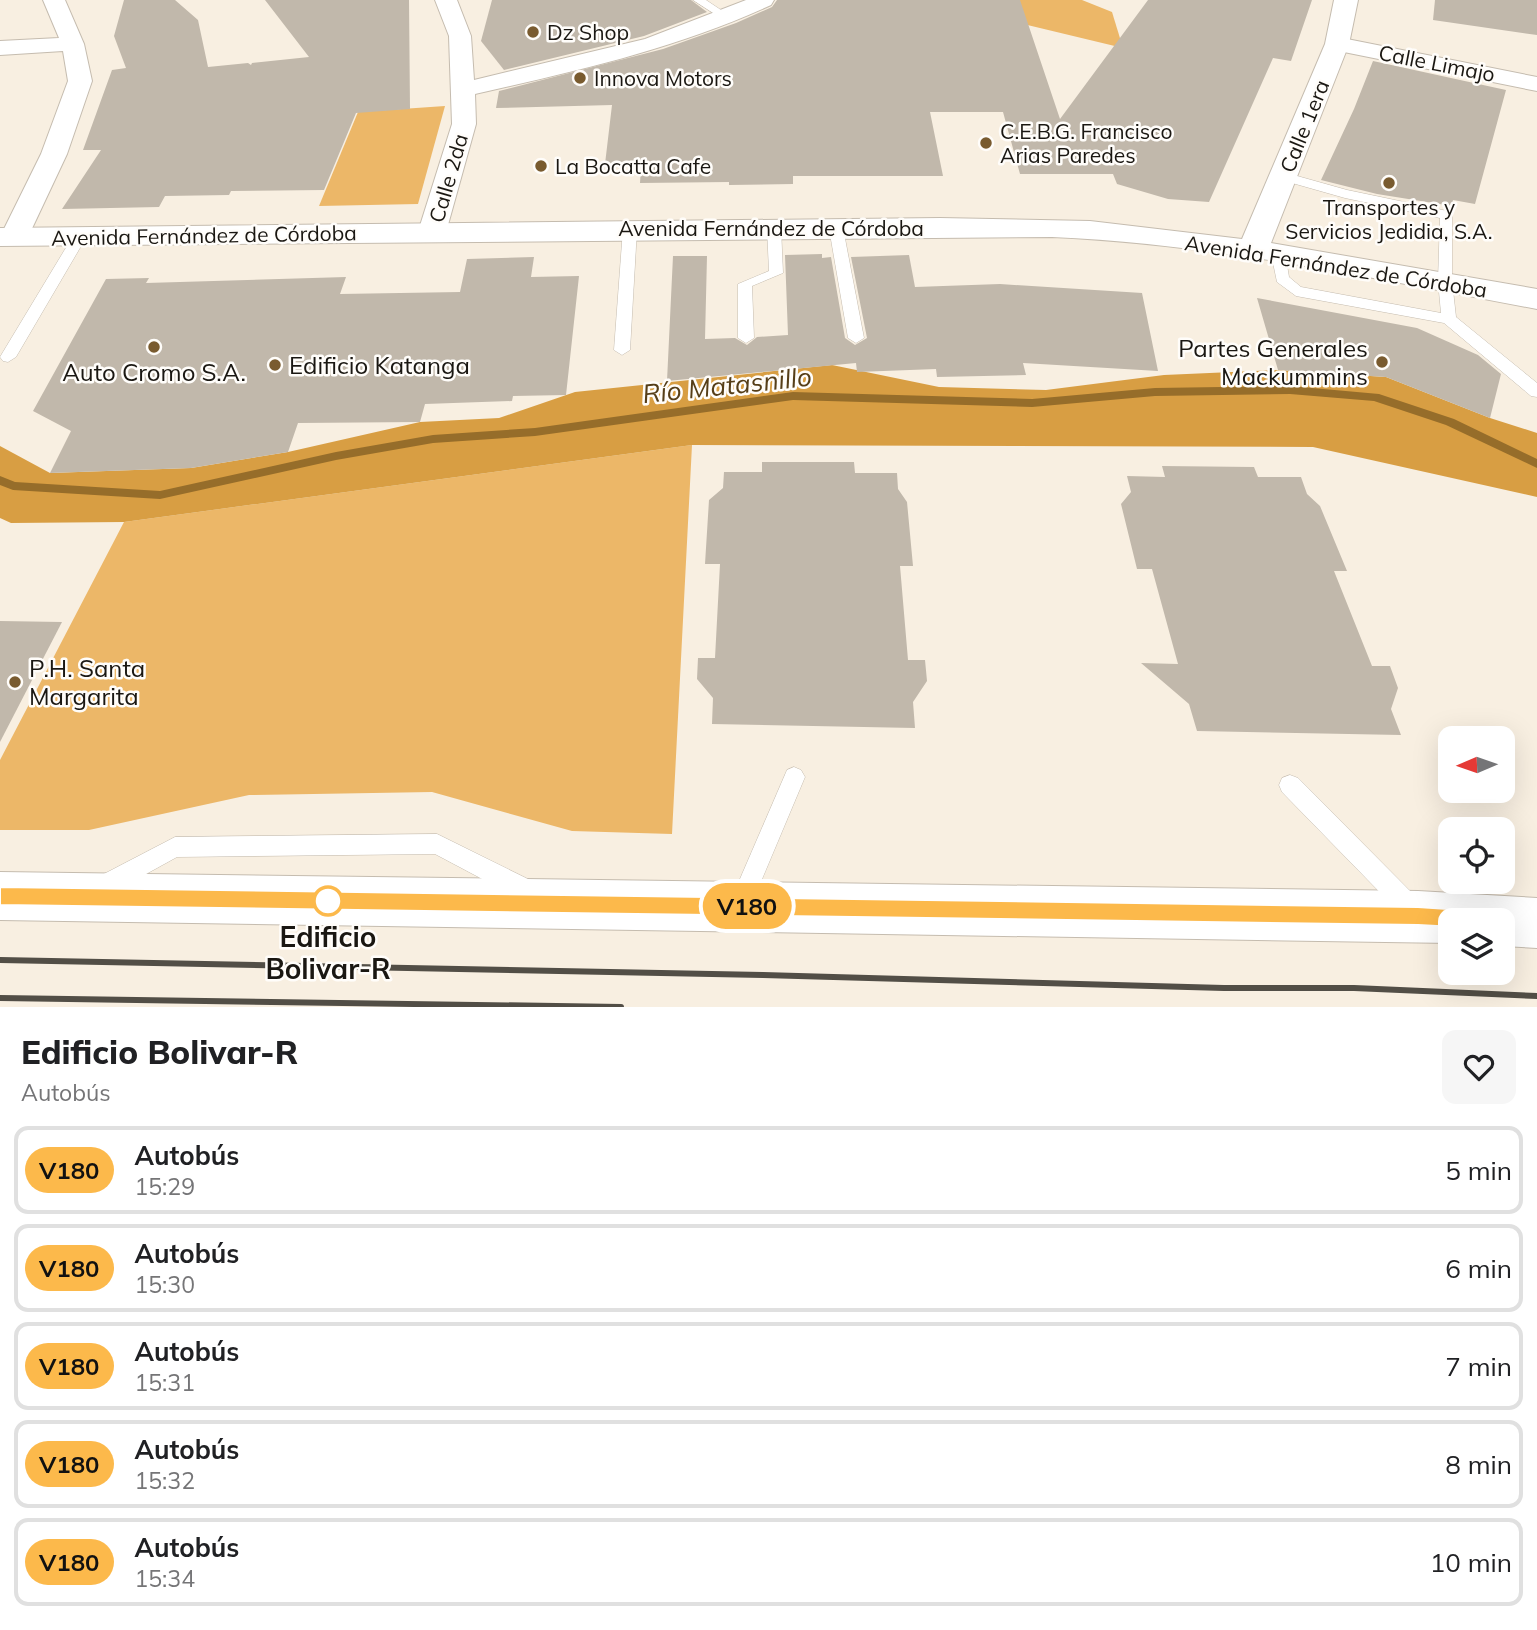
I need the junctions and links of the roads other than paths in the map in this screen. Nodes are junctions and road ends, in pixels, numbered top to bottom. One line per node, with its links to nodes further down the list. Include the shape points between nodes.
1 (54, 0): 7 (street)
2 (446, 0): 11 (street, Calle 2da, via 460,36)
3 (698, 0): 6 (lane)
4 (763, 0): 6 (street)
5 (1346, 0): 8 (main road, Calle 1era)
6 (728, 18): 11 (street, via 636,51)
7 (73, 44): 9 (street); 18 (street, via 80,81 54,154)
8 (1337, 44): 10 (street, Calle Limajo); 12 (main road, Calle 1era)
9 (0, 48)
10 (1537, 84)
11 (463, 89): 16 (street, Calle 2da, via 464,124)
12 (1283, 176): 19 (main road, Calle 1era); 20 (lane, via 1447,215)
13 (774, 228): 14 (main road, Avenida Fernández de Córdoba); 15 (main road, Avenida Fernández de Córdoba); 23 (lane, via 775,273 745,284)
14 (836, 228): 19 (main road, Avenida Fernández de Córdoba, via 1087,230); 24 (lane)
15 (630, 229): 16 (main road, Avenida Fernández de Córdoba); 25 (lane)
16 (432, 232): 17 (main road, Avenida Fernández de Córdoba)
17 (80, 236): 18 (main road, Avenida Fernández de Córdoba); 26 (lane)
18 (7, 237)
19 (1266, 251): 20 (main road, Avenida Fernández de Córdoba); 22 (lane, via 1282,279 1296,291)
20 (1445, 281): 21 (main road, Avenida Fernández de Córdoba); 22 (lane)
21 (1537, 299)
22 (1449, 319): 27 (lane)
23 (746, 338)
24 (856, 338)
25 (622, 351)
26 (8, 357)
27 (1537, 392)
28 (794, 777): 31 (lane)
29 (1290, 785): 32 (lane)
30 (0, 896): 31 (main road)
31 (740, 906): 32 (main road)
32 (1418, 916): 33 (main road)
33 (1438, 917)
34 (1515, 922): 35 (main road)
35 (1537, 923)

